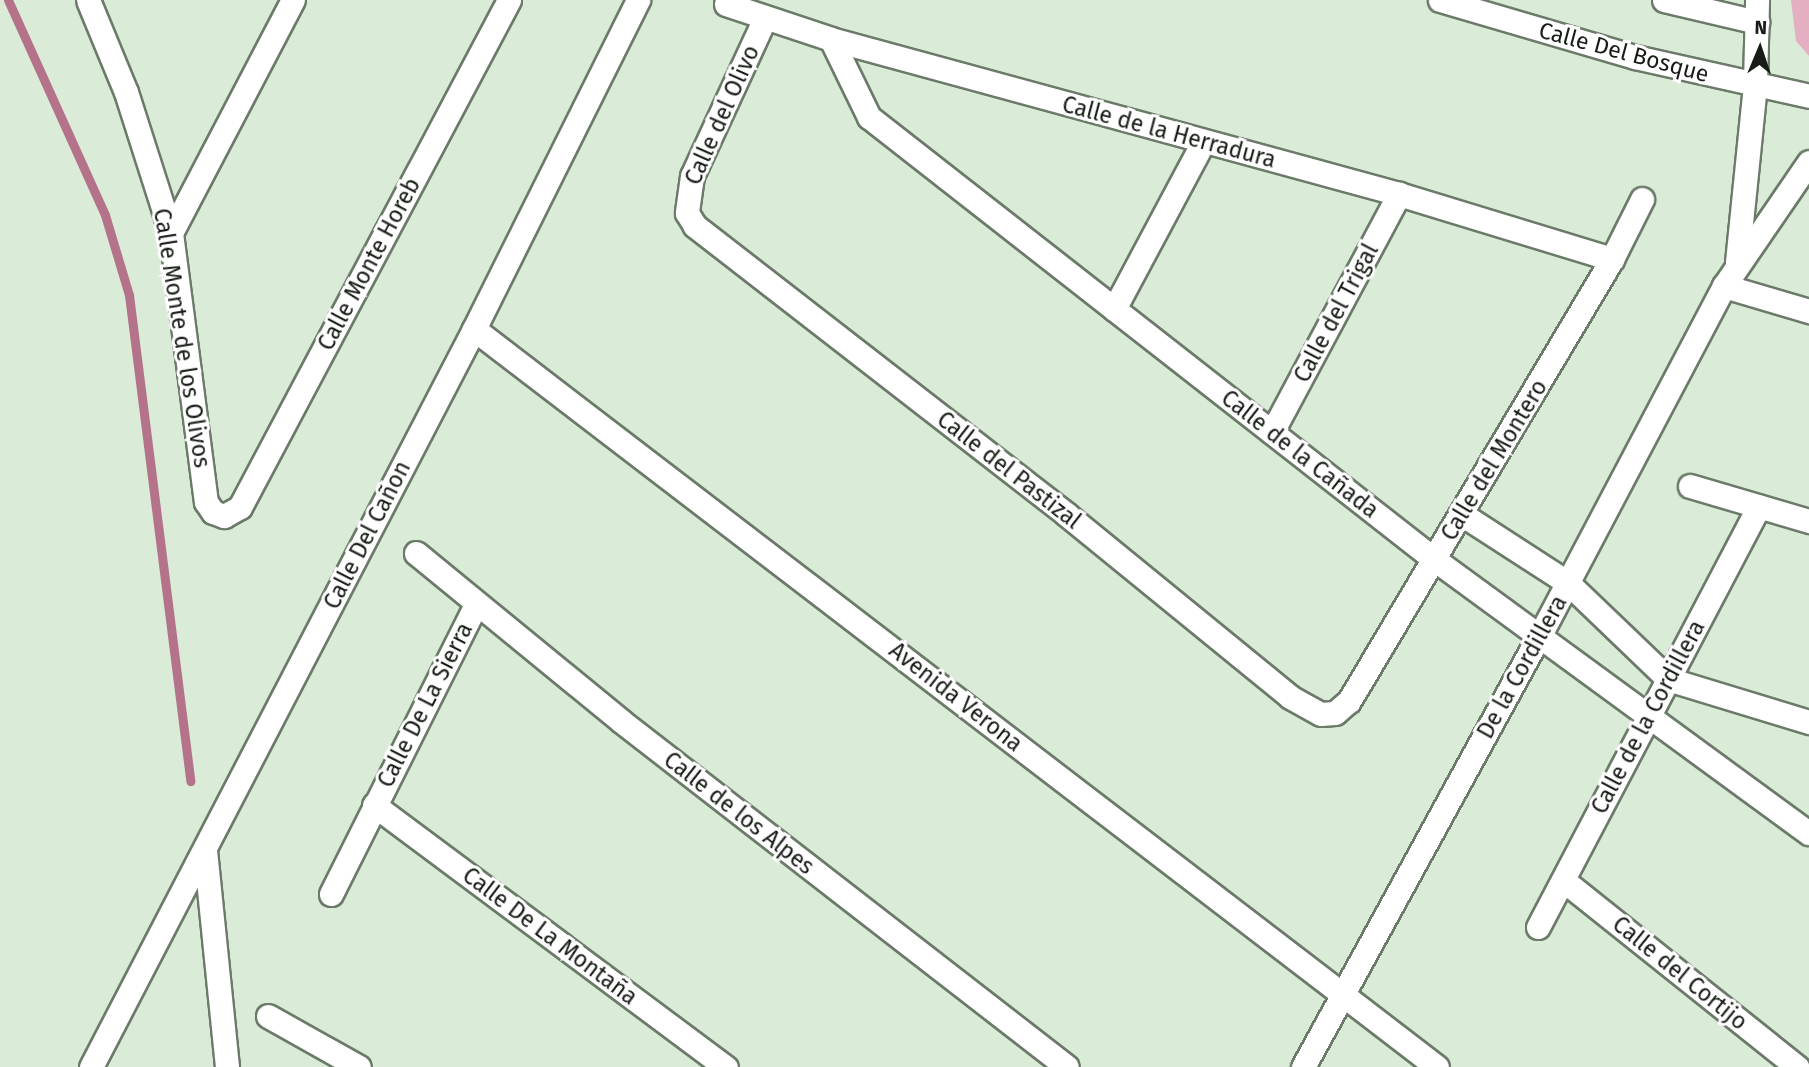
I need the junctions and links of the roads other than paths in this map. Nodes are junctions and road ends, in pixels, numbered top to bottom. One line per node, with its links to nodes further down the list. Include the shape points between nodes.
1 (88, 0): 18 (street, Calle Monte de los Olivos, via 126,92)
2 (293, 0): 18 (street)
3 (509, 0): 28 (street, Calle Monte Horeb, via 240,507 230,515)
4 (638, 0): 24 (street, Calle Del Cañon)
5 (1440, 0): 11 (street, Calle Del Bosque, via 1635,57)
6 (1665, 1): 8 (street)
7 (726, 4): 9 (street, Calle de la Herradura)
8 (1757, 11): 11 (street, De la Cordillera)
9 (765, 18): 10 (street, Calle de la Herradura); 17 (street, Calle del Olivo, via 691,176)
10 (831, 39): 13 (street, Calle de la Herradura); 22 (street, Calle de la Cañada, via 869,117)
11 (1755, 84): 12 (street, Calle Del Bosque); 20 (street, De la Cordillera)
12 (1809, 96)
13 (1203, 142): 15 (street, Calle de la Herradura); 22 (street)
14 (1809, 162): 20 (street, De la Cordillera)
15 (1399, 194): 19 (street, Calle de la Herradura); 25 (street, Calle del Trigal)
16 (1642, 199): 19 (street, Calle del Montero)
17 (687, 213): 37 (street, Calle del Pastizal, via 722,248 1066,514 1290,697 1305,708)
18 (171, 233): 28 (street, Calle Monte de los Olivos, via 206,502)
19 (1612, 260): 29 (street, Calle del Montero)
20 (1736, 265): 21 (street, De la Cordillera)
21 (1724, 286): 23 (street); 33 (street, De la Cordillera)
22 (1114, 309): 25 (street, Calle de la Cañada)
23 (1809, 311)
24 (474, 329): 42 (street, Calle Del Cañon); 46 (street, Avenida Verona)
25 (1272, 432): 32 (street, Calle de la Cañada)
26 (1690, 486): 27 (street)
27 (1759, 506): 30 (street); 36 (street, Calle de la Cordillera)
28 (218, 515)
29 (1463, 515): 32 (street, Calle del Montero); 33 (street)
30 (1809, 521)
31 (416, 553): 34 (street, Calle de los Alpes)
32 (1434, 559): 35 (street, Calle de la Cañada); 37 (street, Calle del Montero, via 1349,701)
33 (1568, 583): 35 (street, De la Cordillera); 36 (street)
34 (476, 605): 40 (street, Calle De La Sierra); 52 (street, Calle de los Alpes)
35 (1540, 635): 38 (street, Calle de la Cañada); 46 (street, De la Cordillera)
36 (1668, 679): 38 (street, Calle de la Cordillera); 39 (street)
37 (1335, 713)
38 (1650, 713): 41 (street, Calle de la Cañada); 43 (street, Calle de la Cordillera)
39 (1809, 722)
40 (374, 805): 44 (street, Calle De La Sierra); 51 (street, Calle De La Montaña)
41 (1809, 833)
42 (205, 850): 48 (street, Calle Del Cañon); 49 (street)
43 (1563, 880): 45 (street, Calle de la Cordillera); 55 (street, Calle del Cortijo)
44 (331, 894)
45 (1538, 927)
46 (1342, 996): 53 (street, De la Cordillera); 54 (street, Avenida Verona)
47 (268, 1016): 50 (street)
48 (91, 1067)
49 (227, 1067)
50 (359, 1067)
51 (726, 1067)
52 (1067, 1067)
53 (1303, 1067)
54 (1437, 1067)
55 (1797, 1067)

